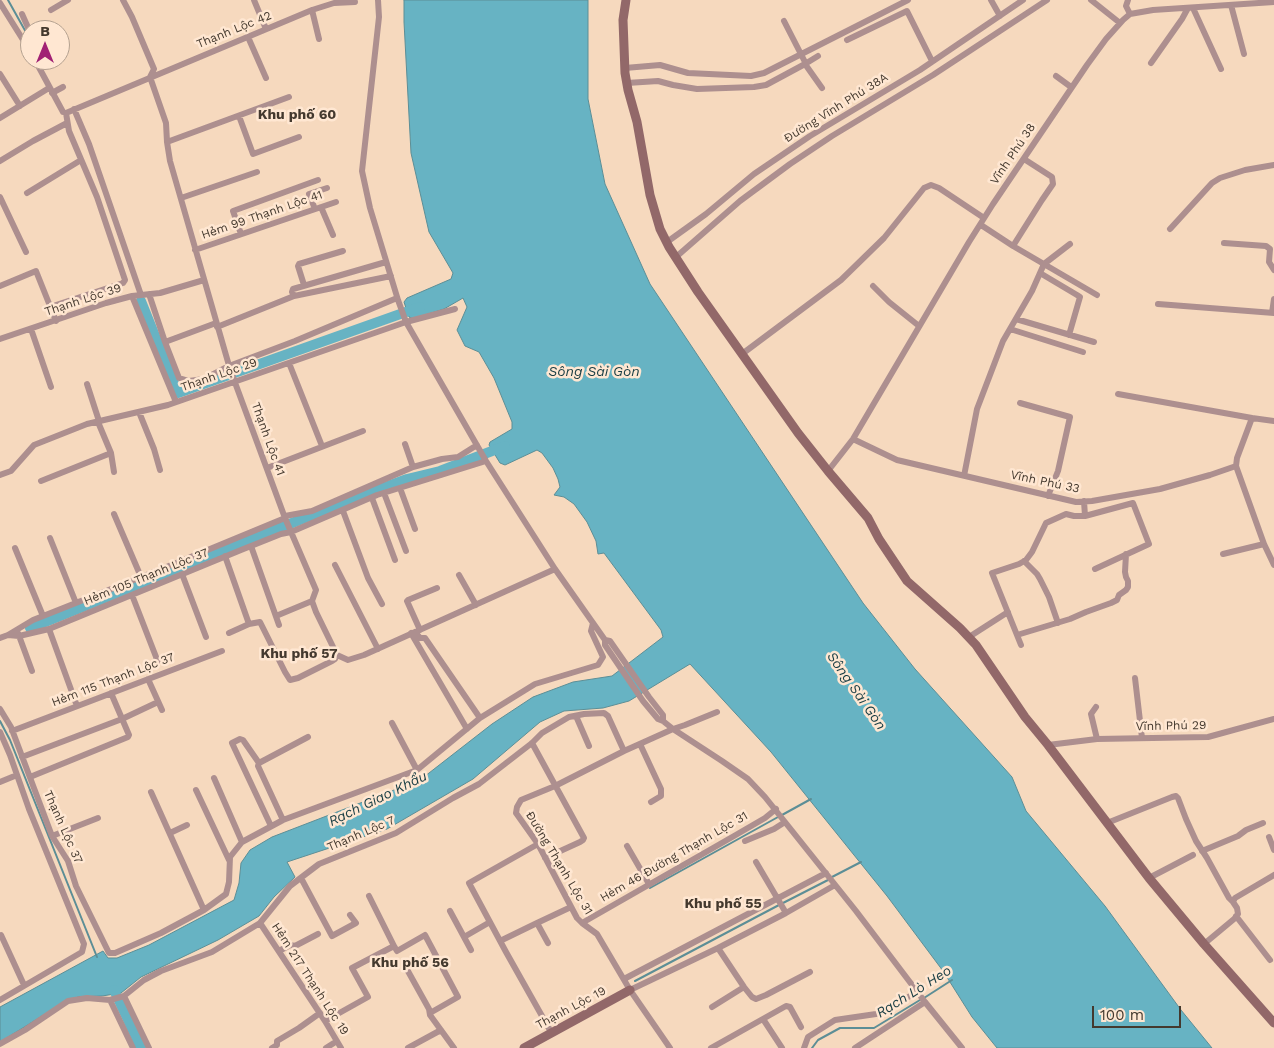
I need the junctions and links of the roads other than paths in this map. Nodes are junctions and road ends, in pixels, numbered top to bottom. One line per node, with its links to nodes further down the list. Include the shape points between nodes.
1 (68, 0): 17 (street)
2 (123, 0): 42 (street, Thạnh Lộc 41, via 152,62 154,69)
3 (254, 0): 26 (street)
4 (378, 0): 83 (street, via 379,17 362,171)
5 (626, 0): 35 (street, via 623,20)
6 (908, 0): 32 (street)
7 (991, 0): 21 (street)
8 (1023, 0): 21 (street, Đường Vĩnh Phú 38A)
9 (1047, 0): 82 (street, via 933,76 790,164 740,201)
10 (1091, 0): 24 (street)
11 (1128, 0): 20 (street, via 1126,6)
12 (355, 2): 18 (street, Thạnh Lộc 42, via 334,3)
13 (1274, 2): 15 (street)
14 (0, 3): 25 (street)
15 (1231, 5): 16 (street); 30 (street)
16 (1191, 8): 20 (street); 34 (street); 37 (street)
17 (51, 10)
18 (312, 10): 26 (street, Thạnh Lộc 42); 28 (street)
19 (22, 14): 22 (street)
20 (1130, 14): 24 (street, Vĩnh Phú 38)
21 (1000, 16): 33 (street, Đường Vĩnh Phú 38A)
22 (25, 20)
23 (784, 21): 32 (street)
24 (1120, 23): 47 (street, Vĩnh Phú 38)
25 (20, 30)
26 (266, 30): 27 (street, Thạnh Lộc 42)
27 (248, 37): 42 (street, Thạnh Lộc 42); 43 (street)
28 (319, 39)
29 (847, 40): 33 (street, via 907,11)
30 (1244, 54)
31 (818, 56): 32 (street)
32 (804, 60): 35 (street, via 751,76 688,74 660,65); 44 (street, via 766,85 754,87 698,88 658,81); 48 (street)
33 (932, 61): 75 (street, Đường Vĩnh Phú 38A, via 810,136)
34 (1151, 62)
35 (625, 68): 44 (street)
36 (40, 70): 40 (street)
37 (1221, 70)
38 (51, 73): 40 (street)
39 (0, 74): 45 (street)
40 (43, 76): 49 (street)
41 (1056, 76): 47 (street)
42 (150, 77): 52 (street, Thạnh Lộc 42); 58 (street, Thạnh Lộc 41, via 166,123)
43 (266, 78)
44 (627, 83): 75 (street, via 650,195)
45 (3, 84): 51 (street)
46 (63, 87): 49 (street)
47 (1071, 87): 59 (street, Vĩnh Phú 38)
48 (822, 88)
49 (51, 90): 51 (street); 53 (street)
50 (289, 97): 54 (street)
51 (20, 106): 55 (street)
52 (74, 109): 53 (street, Thạnh Lộc 42); 94 (street)
53 (66, 113): 56 (street)
54 (239, 116): 57 (street, via 253,154); 58 (street)
55 (0, 118)
56 (67, 123): 60 (street); 61 (street)
57 (299, 137)
58 (167, 142): 68 (street, Thạnh Lộc 41)
59 (1024, 159): 71 (street, Vĩnh Phú 38); 78 (street, via 1052,177 1053,184)
60 (81, 160): 66 (street); 100 (street, via 125,280)
61 (0, 161)
62 (1274, 165): 72 (street, via 1220,178)
63 (257, 172): 68 (street)
64 (318, 180): 73 (street, via 233,211)
65 (327, 188): 70 (street, via 309,194)
66 (27, 193)
67 (0, 197): 81 (street)
68 (181, 198): 79 (street, Thạnh Lộc 41)
69 (336, 202): 70 (street, Hẻm 99 Thạnh Lộc 41)
70 (318, 208): 73 (street, Hẻm 99 Thạnh Lộc 41); 74 (street)
71 (982, 222): 78 (street); 107 (street, Vĩnh Phú 38); 115 (street, via 939,188 931,185 924,188 884,238 841,280)
72 (1170, 229)
73 (241, 234): 79 (street, Hẻm 99 Thạnh Lộc 41)
74 (333, 234)
75 (667, 242): 82 (street)
76 (1224, 243): 85 (street, via 1270,248 1269,262)
77 (1070, 244): 84 (street)
78 (1013, 246): 84 (street)
79 (195, 250): 88 (street, Thạnh Lộc 41)
80 (343, 251): 89 (street, via 299,264)
81 (26, 252)
82 (676, 257): 115 (street)
83 (386, 262): 87 (street); 89 (street)
84 (1044, 264): 86 (street); 93 (street)
85 (1274, 270)
86 (1040, 273): 103 (street); 110 (street, via 1080,297)
87 (391, 276): 96 (street); 97 (street)
88 (204, 280): 92 (street, Thạnh Lộc 39, via 160,294); 106 (street, Thạnh Lộc 41)
89 (304, 285): 96 (street, via 293,289)
90 (0, 286): 100 (street, via 36,271)
91 (873, 286): 107 (street)
92 (149, 294): 94 (street, Thạnh Lộc 39); 112 (street)
93 (1097, 294)
94 (141, 295): 95 (street, Thạnh Lộc 39)
95 (132, 296): 104 (street, Thạnh Lộc 39); 122 (street)
96 (294, 296): 106 (street)
97 (398, 299): 105 (street); 117 (street)
98 (1274, 299): 102 (street)
99 (1158, 304): 102 (street)
100 (50, 306): 104 (street)
101 (455, 309): 105 (street, Thạnh Lộc 29)
102 (1273, 313)
103 (1016, 319): 109 (street); 110 (street)
104 (56, 320): 108 (street, Thạnh Lộc 39)
105 (406, 322): 116 (street, Thạnh Lộc 29); 132 (street)
106 (217, 325): 112 (street); 117 (street, Thạnh Lộc 41)
107 (920, 326): 129 (street, Vĩnh Phú 38)
108 (31, 329): 111 (street, Thạnh Lộc 39); 120 (street)
109 (1010, 329): 114 (street); 142 (street, via 977,409)
110 (1069, 335): 113 (street)
111 (0, 339)
112 (165, 342): 117 (street, via 180,378 190,381 204,378)
113 (1094, 342)
114 (1083, 352)
115 (742, 354): 139 (street)
116 (289, 363): 118 (street, Thạnh Lộc 29); 131 (street)
117 (230, 367): 118 (street, Thạnh Lộc 41)
118 (235, 382): 122 (street, Thạnh Lộc 29); 137 (street, Thạnh Lộc 41)
119 (87, 384): 127 (street)
120 (51, 387)
121 (1118, 394): 125 (street)
122 (176, 402): 124 (street, Thạnh Lộc 29)
123 (1020, 403): 146 (street, via 1070,417 1058,471)
124 (139, 412): 127 (street, Thạnh Lộc 29); 138 (street)
125 (1252, 418): 126 (street); 135 (street)
126 (1274, 421)
127 (99, 422): 133 (street); 141 (street, Thạnh Lộc 29, via 34,445 11,471)
128 (363, 431): 131 (street)
129 (853, 439): 139 (street, Vĩnh Phú 38); 142 (street, Vĩnh Phú 33, via 897,460)
130 (405, 444): 136 (street)
131 (322, 446): 137 (street)
132 (477, 447): 134 (street); 136 (street, via 458,457)
133 (110, 453): 140 (street); 143 (street)
134 (486, 461): 144 (street, Hẻm 105 Thạnh Lộc 37); 167 (street)
135 (1236, 466): 148 (street, Vĩnh Phú 33, via 1160,489); 156 (street)
136 (413, 467): 152 (street, via 312,511)
137 (267, 468): 152 (street, Thạnh Lộc 41)
138 (160, 470)
139 (828, 471): 191 (street, via 868,518 907,580)
140 (114, 472)
141 (0, 475)
142 (964, 476): 146 (street, Vĩnh Phú 33)
143 (41, 481)
144 (400, 488): 145 (street, Hẻm 105 Thạnh Lộc 37); 153 (street)
145 (384, 493): 147 (street, Hẻm 105 Thạnh Lộc 37); 159 (street)
146 (1048, 496): 148 (street, Vĩnh Phú 33)
147 (372, 498): 149 (street, Hẻm 105 Thạnh Lộc 37); 163 (street)
148 (1084, 503): 151 (street)
149 (343, 511): 154 (street, Hẻm 105 Thạnh Lộc 37); 176 (street, via 368,578)
150 (114, 514): 171 (street)
151 (1085, 515): 160 (street, via 1133,503 1149,544); 164 (street, via 1066,514 1046,523)
152 (285, 517): 154 (street, Thạnh Lộc 41); 171 (street)
153 (416, 529)
154 (291, 531): 157 (street, Hẻm 105 Thạnh Lộc 37); 174 (street, Thạnh Lộc 41, via 316,590)
155 (50, 538): 175 (street)
156 (1264, 544): 161 (street); 166 (street)
157 (252, 546): 162 (street, Hẻm 105 Thạnh Lộc 37); 180 (street)
158 (15, 548): 179 (street)
159 (406, 551)
160 (1126, 554): 168 (street); 182 (street, via 1128,587 1117,600)
161 (1223, 554)
162 (225, 556): 169 (street, Hẻm 105 Thạnh Lộc 37); 183 (street)
163 (395, 560)
164 (1024, 561): 178 (street, via 992,574); 182 (street, via 1040,579)
165 (335, 565): 194 (street)
166 (1274, 565)
167 (555, 569): 177 (street); 181 (street)
168 (1095, 569)
169 (182, 574): 173 (street, Hẻm 105 Thạnh Lộc 37); 190 (street)
170 (459, 575): 177 (street)
171 (141, 577): 175 (street)
172 (437, 588): 186 (street, via 407,601)
173 (132, 595): 185 (street, Hẻm 105 Thạnh Lộc 37); 197 (street)
174 (312, 601): 180 (street); 196 (street, Thạnh Lộc 41)
175 (76, 603): 179 (street)
176 (382, 604)
177 (476, 604): 186 (street)
178 (1008, 612): 189 (street); 191 (street)
179 (42, 616): 187 (street)
180 (276, 616): 184 (street)
181 (593, 623): 209 (street, via 590,631 604,657 598,665 535,684); 214 (street, via 605,640 610,641 646,699)
182 (1058, 623): 189 (street)
183 (249, 624): 188 (street); 196 (street, via 258,621 261,624 290,680 332,661)
184 (279, 625)
185 (48, 630): 187 (street, Hẻm 105 Thạnh Lộc 37); 203 (street)
186 (416, 632): 194 (street); 209 (street, via 420,638 426,638); 213 (street)
187 (18, 633): 192 (street); 198 (street)
188 (230, 633)
189 (1017, 635): 193 (street)
190 (206, 637)
191 (969, 637): 223 (street)
192 (0, 638)
193 (1021, 644)
194 (378, 649): 196 (street, via 348,660)
195 (222, 651): 200 (street, Hẻm 115 Thạnh Lộc 37)
196 (336, 655)
197 (158, 662)
198 (32, 671)
199 (1135, 678): 218 (street)
200 (148, 679): 201 (street, Hẻm 115 Thạnh Lộc 37); 202 (street)
201 (111, 693): 203 (street, Hẻm 115 Thạnh Lộc 37); 210 (street)
202 (158, 702): 206 (street); 210 (street)
203 (77, 706): 215 (street, Hẻm 115 Thạnh Lộc 37)
204 (1096, 707): 219 (street, via 1091,714)
205 (0, 709): 215 (street, Thạnh Lộc 37)
206 (162, 710)
207 (717, 712): 214 (street, Đường Thạnh Lộc 31)
208 (576, 716): 220 (street, Thạnh Lộc 7, via 542,733); 222 (street); 224 (street, Thạnh Lộc 7, via 604,713)
209 (480, 718): 213 (street)
210 (122, 719): 225 (street); 229 (street, via 129,736 126,739)
211 (1274, 719): 218 (street, Vĩnh Phú 29, via 1208,737)
212 (392, 723): 227 (street)
213 (467, 729): 227 (street)
214 (673, 729): 221 (street, Đường Thạnh Lộc 31); 236 (street, via 748,779)
215 (12, 731): 225 (street, Thạnh Lộc 37)
216 (0, 732): 228 (street)
217 (308, 736): 226 (street)
218 (1142, 738): 219 (street, Vĩnh Phú 29)
219 (1097, 739): 223 (street, Vĩnh Phú 29)
220 (532, 743): 232 (street); 259 (street, Thạnh Lộc 7, via 479,784 396,833 319,864)
221 (640, 744): 224 (street, Đường Thạnh Lộc 31); 235 (street, via 662,793)
222 (589, 746)
223 (1049, 747): 240 (street)
224 (624, 752): 232 (street, Đường Thạnh Lộc 31)
225 (22, 757): 229 (street, Thạnh Lộc 37)
226 (258, 763): 238 (street); 243 (street, via 243,740 232,743)
227 (417, 770): 238 (street)
228 (17, 776): 231 (street); 290 (street, via 84,944 82,952)
229 (30, 776): 245 (street, Thạnh Lộc 37)
230 (214, 778): 248 (street)
231 (0, 782)
232 (555, 786): 249 (street, Đường Thạnh Lộc 31, via 521,800 517,807 516,813); 254 (street, via 584,838)
233 (196, 790): 255 (street)
234 (151, 792): 244 (street)
235 (651, 802)
236 (777, 811): 239 (street); 262 (street, Hẻm 46 Đường Thạnh Lộc 31)
237 (98, 818): 245 (street)
238 (283, 820): 243 (street)
239 (784, 821): 247 (street, via 774,829); 257 (street)
240 (1106, 823): 251 (street, via 1176,796); 260 (street)
241 (1263, 823): 251 (street)
242 (187, 825): 244 (street)
243 (272, 826): 248 (street)
244 (170, 833): 267 (street)
245 (52, 836): 267 (street, Thạnh Lộc 37, via 68,861 76,886 109,953 162,933)
246 (1269, 837): 252 (street)
247 (745, 841)
248 (242, 842): 255 (street)
249 (538, 844): 254 (street, Đường Thạnh Lộc 31); 272 (street, via 470,883)
250 (626, 846): 262 (street)
251 (1202, 850): 265 (street)
252 (1274, 850)
253 (1193, 855): 260 (street)
254 (545, 858): 266 (street, Đường Thạnh Lộc 31)
255 (229, 862): 267 (street, via 226,894)
256 (756, 862): 264 (street)
257 (827, 874): 261 (street); 264 (street)
258 (1274, 875): 265 (street)
259 (301, 878): 270 (street, via 332,936 356,924); 273 (street, Thạnh Lộc 7, via 290,886)
260 (1148, 878): 281 (street)
261 (834, 883): 268 (street); 293 (street)
262 (649, 884): 275 (street, Hẻm 46 Đường Thạnh Lộc 31)
263 (369, 896): 282 (street)
264 (778, 900): 268 (street); 289 (street)
265 (1233, 902): 271 (street, via 1237,908)
266 (571, 907): 274 (street); 275 (street, Đường Thạnh Lộc 31)
267 (204, 910)
268 (784, 911): 283 (street)
269 (450, 912): 278 (street)
270 (350, 915)
271 (1236, 916): 281 (street); 286 (street)
272 (490, 922): 278 (street); 279 (street)
273 (260, 923): 284 (street, Hẻm 217 Thạnh Lộc 19); 294 (street, Thạnh Lộc 7, via 212,952 144,980)
274 (536, 923): 279 (street); 280 (street)
275 (582, 923): 289 (street, Đường Thạnh Lộc 31, via 597,934)
276 (1, 934): 290 (street)
277 (318, 934): 284 (street)
278 (464, 937): 285 (street)
279 (500, 940): 306 (street)
280 (548, 943)
281 (1204, 944): 303 (street)
282 (394, 946): 300 (street, via 397,950 425,935 458,997); 302 (street, via 352,968 368,997)
283 (718, 948): 291 (street); 292 (street)
284 (280, 950): 299 (street, Hẻm 217 Thạnh Lộc 19)
285 (471, 950)
286 (1270, 960)
287 (404, 964): 300 (street)
288 (810, 972): 291 (street, via 756,999)
289 (624, 979): 292 (street, Đường Thạnh Lộc 31)
290 (24, 986): 295 (street)
291 (744, 987): 298 (street)
292 (630, 990): 306 (street, Thạnh Lộc 19); 317 (street, Đường Thạnh Lộc 31)
293 (919, 994): 297 (street); 320 (street, via 876,1014 835,1020 808,1037)
294 (124, 996): 296 (street); 310 (street)
295 (0, 1000)
296 (110, 1000): 308 (street, via 87,998 68,1001); 309 (street)
297 (925, 1002): 321 (street); 322 (street)
298 (712, 1007)
299 (320, 1013): 302 (street, Hẻm 217 Thạnh Lộc 19); 311 (street, via 277,1041)
300 (430, 1013): 305 (street)
301 (763, 1019): 304 (street, via 786,1006 790,1007); 318 (street); 319 (street)
302 (325, 1020): 307 (street, Hẻm 217 Thạnh Lộc 19)
303 (1274, 1023)
304 (801, 1026)
305 (441, 1030): 314 (street); 315 (street)
306 (551, 1032): 316 (street, Thạnh Lộc 19)
307 (338, 1041): 312 (street); 313 (street, Hẻm 217 Thạnh Lộc 19)
308 (0, 1044)
309 (133, 1048)
310 (149, 1048)
311 (272, 1048)
312 (326, 1048)
313 (342, 1048)
314 (408, 1048)
315 (454, 1048)
316 (524, 1048)
317 (670, 1048)
318 (711, 1048)
319 (782, 1048)
320 (804, 1048)
321 (855, 1048)
322 (962, 1048)

